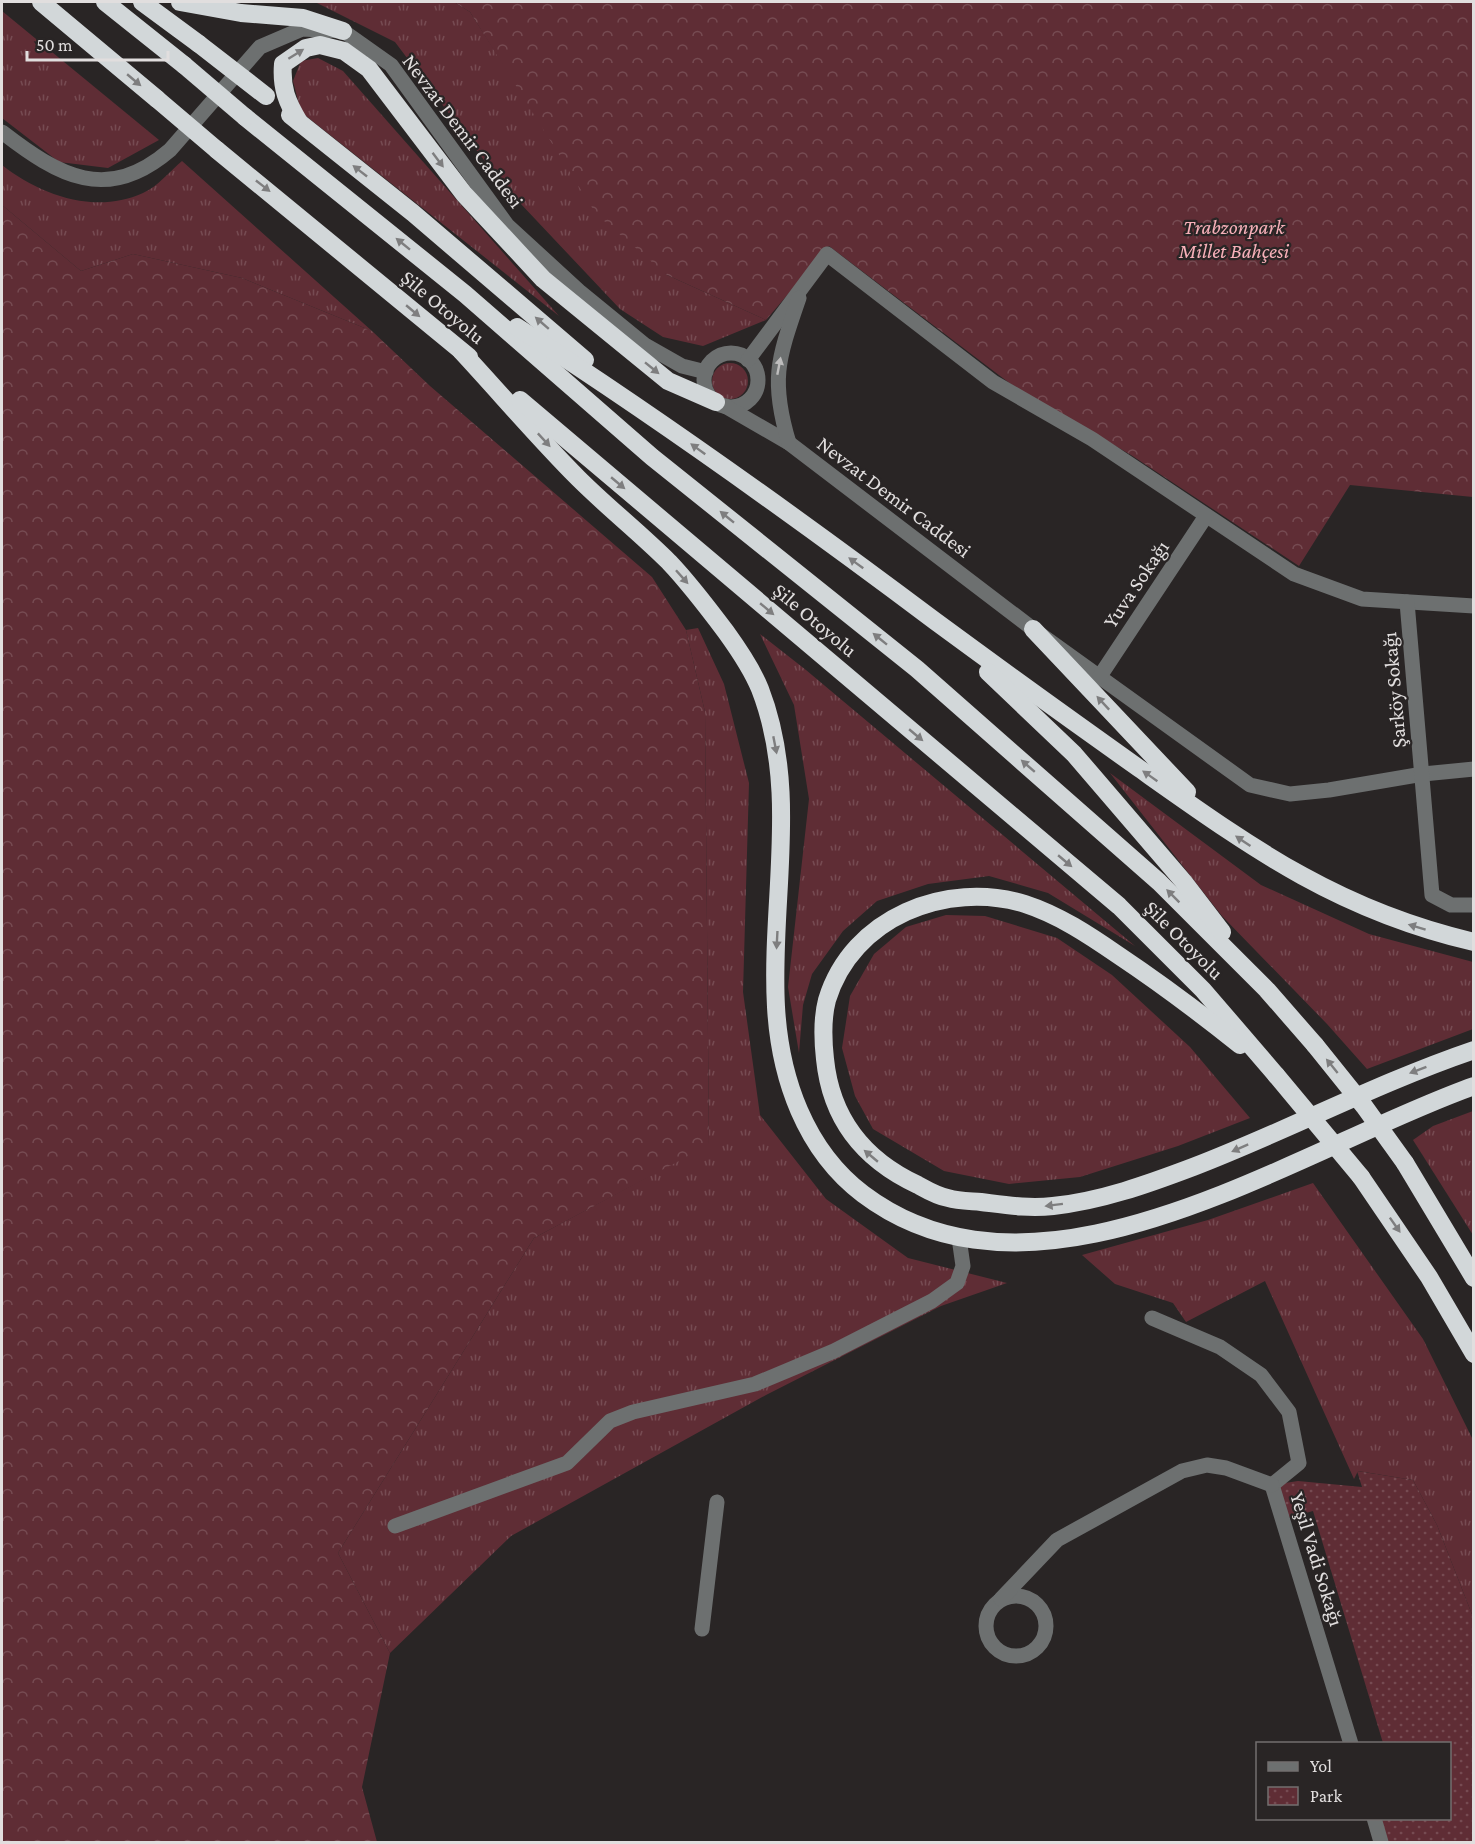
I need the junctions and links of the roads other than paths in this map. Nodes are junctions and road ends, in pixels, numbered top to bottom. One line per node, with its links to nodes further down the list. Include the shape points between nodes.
1 (41, 2): 10 (highway, Şile Otoyolu, one-way to 10, bridge)
2 (105, 2): 9 (highway, Şile Otoyolu, one-way to 2, bridge)
3 (142, 2): 6 (highway, bridge)
4 (180, 2): 5 (highway, via 303,18)
5 (343, 31): 7 (street, via 302,29 260,47 170,150 156,162 118,177 73,177 35,158); 12 (street, Nevzat Demir Caddesi, via 391,65 507,225 645,345 682,366)
6 (299, 122): 14 (highway, one-way to 6, via 413,213); 15 (highway, one-way to 15, via 286,101 283,64 306,48 320,45 344,51 369,69 464,194 543,279 668,381)
7 (2, 132)
8 (804, 284): 11 (street); 16 (street, one-way to 8, via 779,408 777,374); 17 (street, via 827,254 993,382 1092,439)
9 (465, 294): 14 (highway); 28 (highway, Şile Otoyolu, one-way to 9, via 1160,882 917,669 652,457)
10 (461, 351): 30 (highway, Şile Otoyolu, one-way to 30, via 1119,906 1203,990); 32 (highway, one-way to 32, via 578,478 668,561 744,659 762,695 780,766 776,1007 783,1063 798,1113 819,1149 847,1182 882,1209)
11 (748, 360): 12 (street, via 733,353 724,354); 13 (street)
12 (706, 372): 15 (street, via 706,389)
13 (758, 375): 15 (street, via 750,400 733,407); 16 (street)
14 (634, 402): 20 (highway, one-way to 14)
15 (721, 404): 16 (street, Nevzat Demir Caddesi)
16 (789, 443): 21 (street, Nevzat Demir Caddesi)
17 (1206, 516): 18 (street, via 1294,574 1362,599); 22 (street, Yuva Sokağı)
18 (1407, 602): 19 (street); 24 (street, Şarköy Sokağı)
19 (1473, 606)
20 (927, 614): 25 (highway, one-way to 20); 28 (highway, via 1074,754 1183,881)
21 (1033, 628): 22 (street, Nevzat Demir Caddesi); 25 (highway, one-way to 21)
22 (1100, 676): 24 (street, Nevzat Demir Caddesi, via 1250,785 1290,794)
23 (1473, 769): 24 (street, Nevzat Demir Caddesi)
24 (1423, 774): 26 (street, Şarköy Sokağı, via 1432,895 1451,905)
25 (1215, 822): 27 (highway, one-way to 25, via 1411,926 1360,906 1317,886)
26 (1473, 905)
27 (1473, 942)
28 (1267, 990): 33 (highway, Şile Otoyolu, one-way to 28, bridge, via 1405,1163 1364,1106)
29 (1473, 1050): 30 (highway, one-way to 30, via 1155,1181 1101,1197 1053,1206 1019,1207 945,1198 896,1175 866,1152 840,1117 826,1075 823,1038 827,1001 845,963 867,938 892,919 942,899 997,897 1058,917 1093,938 1179,996)
30 (1276, 1075): 35 (highway, Şile Otoyolu, one-way to 35, bridge, via 1360,1177 1429,1277)
31 (1473, 1086): 32 (highway, via 1250,1182 1120,1230 1011,1244)
32 (959, 1238): 38 (street, via 963,1266 957,1283 932,1301 834,1351 755,1384 610,1421 567,1463)
33 (1473, 1278)
34 (1152, 1318): 36 (street, via 1220,1347 1261,1375 1289,1412 1299,1463)
35 (1473, 1354)
36 (1272, 1485): 39 (street, Yeşil Vadi Sokağı, via 1226,1468 1207,1466 1182,1471 1057,1540); 41 (street, Yeşil Vadi Sokağı)
37 (717, 1502): 40 (street)
38 (395, 1526)
39 (1001, 1599): 39 (street, Yeşil Vadi Sokağı, via 987,1616 991,1644 1007,1655 1027,1654 1046,1632 1043,1612 1028,1598)
40 (702, 1629)
41 (1351, 1742)
42 (1375, 1820): 43 (street)
43 (1381, 1842)

